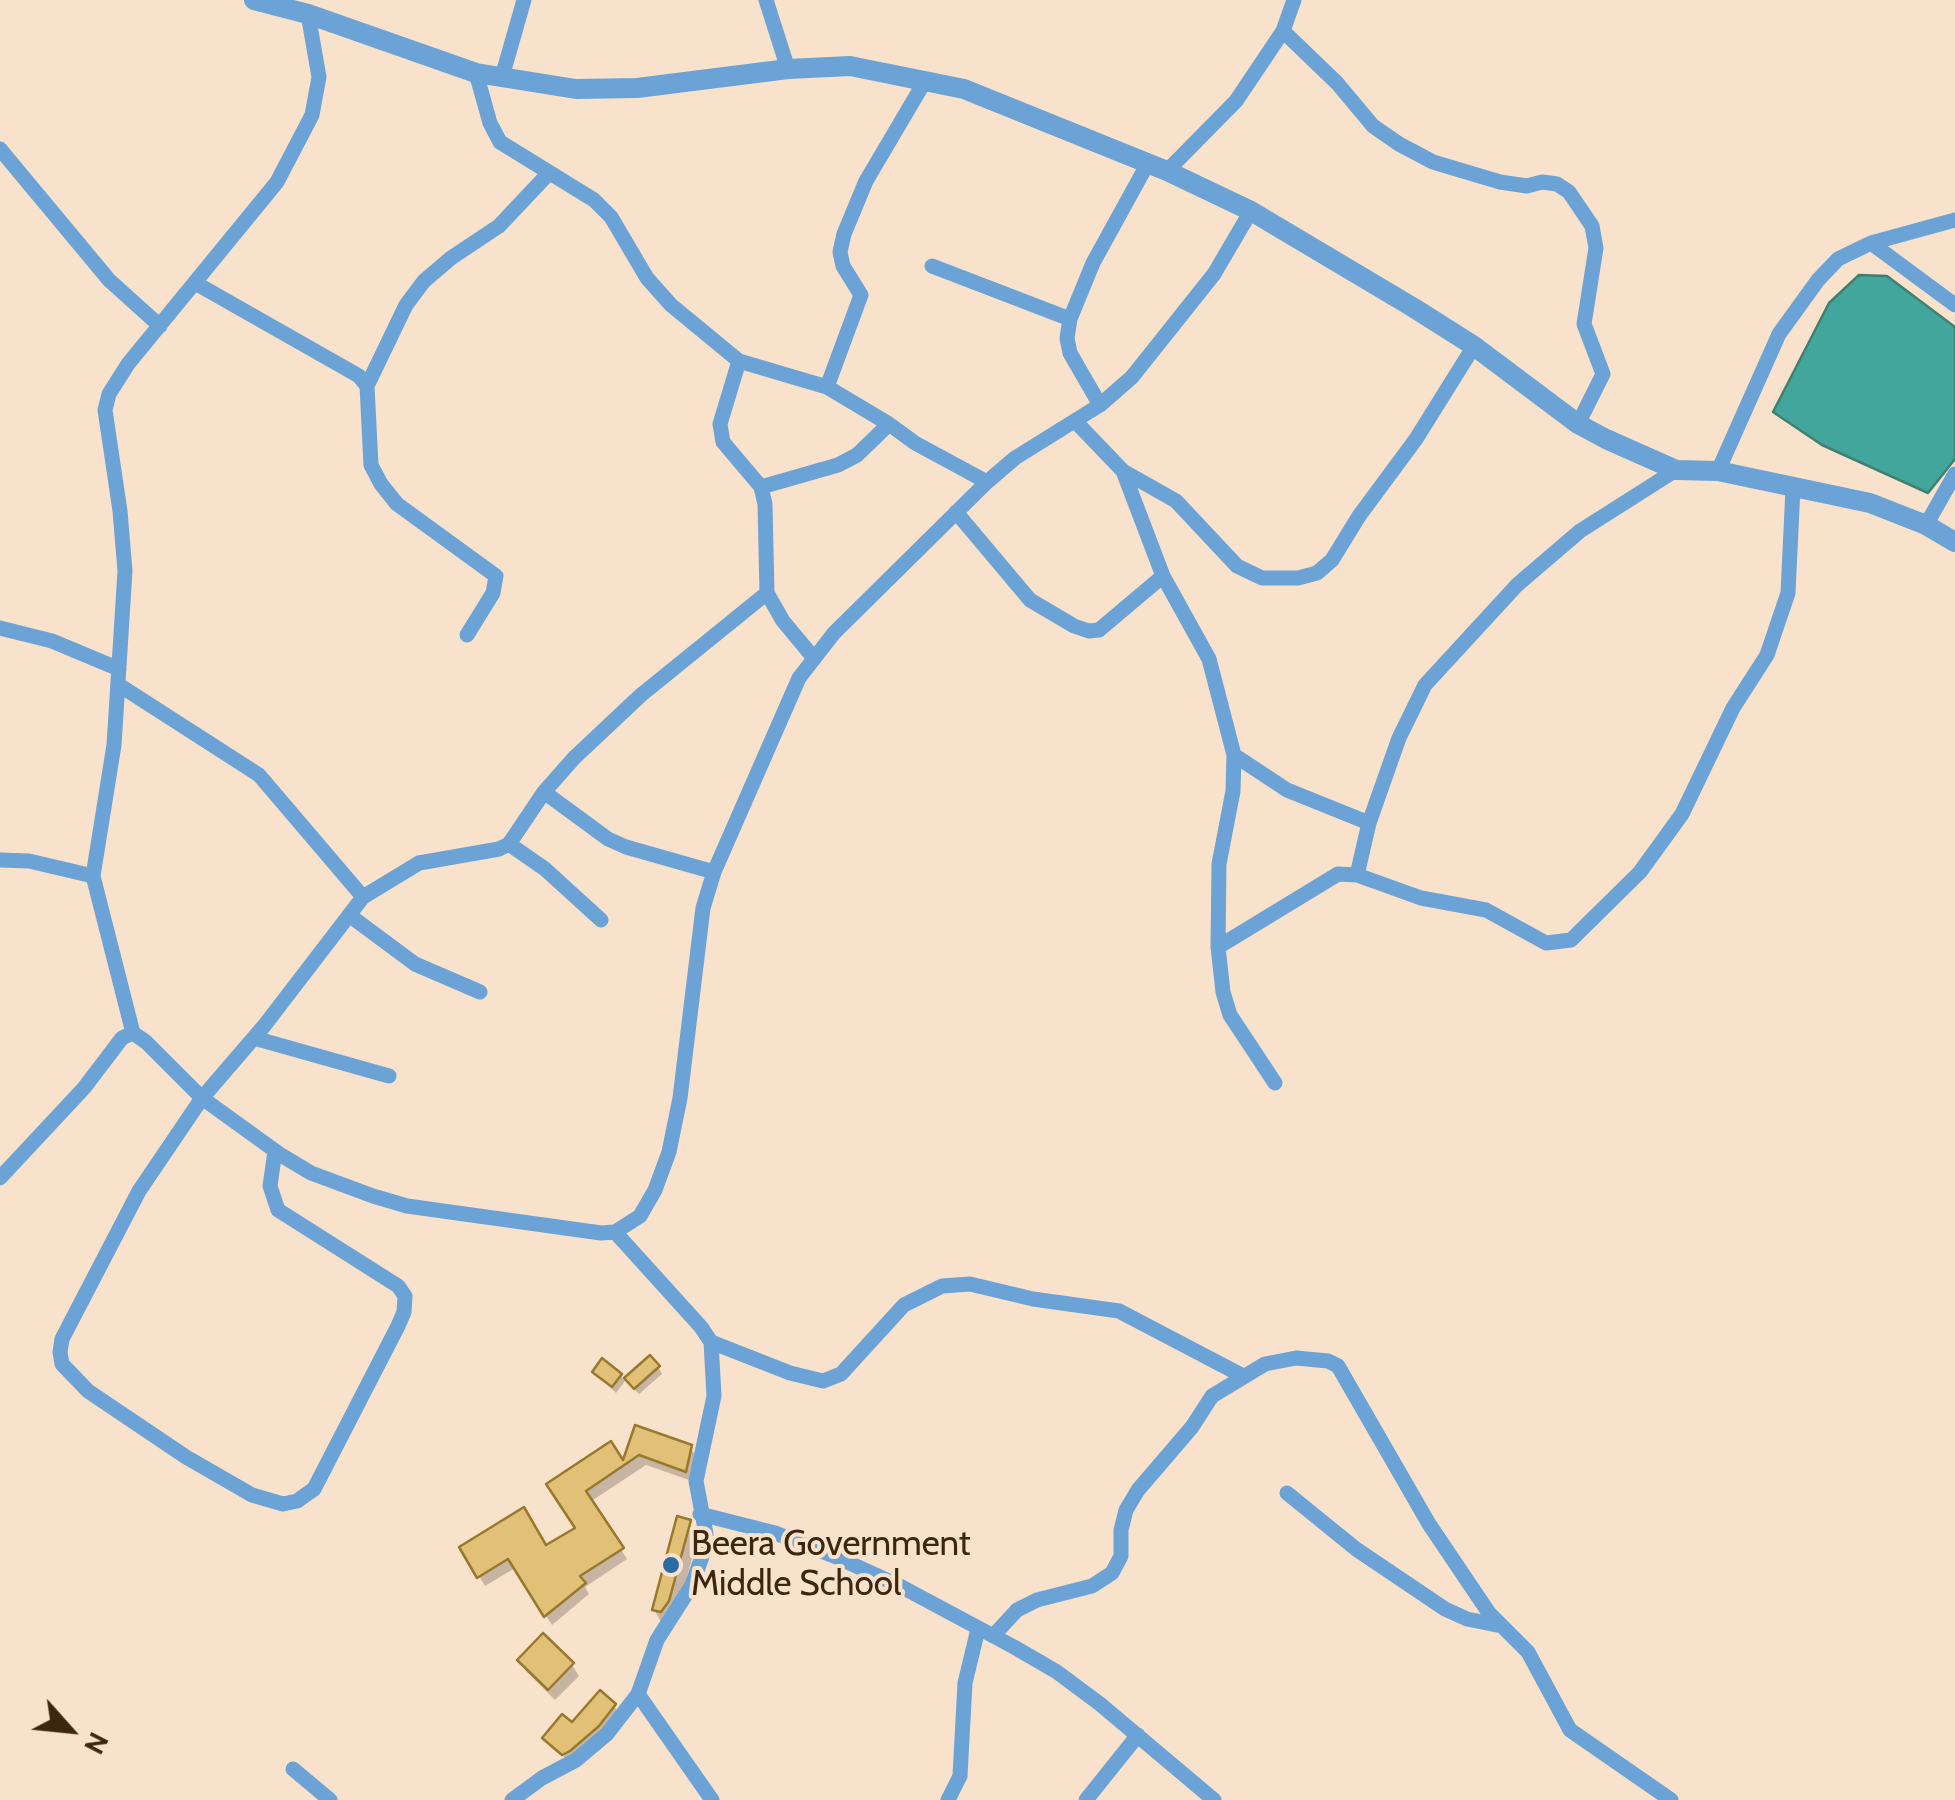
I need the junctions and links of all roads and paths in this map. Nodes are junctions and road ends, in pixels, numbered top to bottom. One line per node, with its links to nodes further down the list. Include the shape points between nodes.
1 (254, 0): 5 (street)
2 (524, 0): 9 (street)
3 (766, 0): 7 (street)
4 (1294, 0): 6 (street)
5 (308, 14): 8 (street); 18 (street, via 319,77 312,115 277,182)
6 (1283, 32): 12 (street, via 1236,101); 29 (street, via 1373,126 1399,144 1500,182 1556,184 1569,192 1592,226 1596,248 1584,324 1603,374)
7 (788, 68): 9 (street, via 637,88 576,89); 10 (street, via 850,66)
8 (476, 72): 9 (street); 13 (street, via 500,142)
9 (502, 77)
10 (925, 81): 12 (street, via 964,89); 25 (street, via 844,234 843,266 861,295)
11 (0, 149): 21 (street, via 109,280)
12 (1158, 167): 14 (street); 20 (street, via 1093,263)
13 (549, 173): 23 (street, via 594,200 671,305); 24 (street, via 500,226 424,280)
14 (1252, 211): 22 (street); 26 (street, via 1157,349)
15 (1955, 220): 16 (street)
16 (1871, 243): 19 (street); 31 (street, via 1838,259 1779,334)
17 (932, 266): 20 (street)
18 (197, 284): 21 (street); 24 (street)
19 (1955, 305)
20 (1070, 318): 26 (street, via 1070,354)
21 (160, 326): 45 (street, via 108,394 104,410 125,571)
22 (1474, 346): 29 (street); 32 (street, via 1416,439 1317,573 1262,578 1236,566 1176,500)
23 (739, 361): 25 (street); 35 (street, via 720,424 723,442)
24 (367, 386): 43 (street, via 372,465 380,484 396,504 496,576 494,593)
25 (827, 387): 28 (street)
26 (1100, 405): 27 (street)
27 (1076, 422): 32 (street); 34 (street, via 1014,458)
28 (890, 424): 34 (street); 35 (street, via 838,465)
29 (1578, 424): 30 (street)
30 (1676, 470): 31 (street); 48 (street, via 1580,531 1448,658 1425,685 1399,738)
31 (1718, 471): 36 (street)
32 (1122, 472): 40 (street)
33 (1955, 474): 38 (street)
34 (988, 482): 37 (street)
35 (761, 487): 41 (street)
36 (1793, 488): 38 (street, via 1870,503); 53 (street, via 1788,593 1767,656 1733,708 1682,814 1640,872 1571,940 1546,943 1486,910 1421,898)
37 (956, 512): 40 (street, via 1030,600 1089,631 1099,630); 44 (street)
38 (1926, 525): 39 (street)
39 (1955, 542)
40 (1163, 576): 46 (street, via 1209,658)
41 (766, 592): 44 (street); 47 (street, via 641,695)
42 (0, 628): 45 (street, via 52,642)
43 (468, 635)
44 (813, 656): 51 (street)
45 (119, 677): 52 (street); 54 (street, via 259,775)
46 (1234, 755): 48 (street, via 1288,790); 57 (street, via 1219,864)
47 (544, 792): 49 (street); 51 (street, via 617,843)
48 (1368, 823): 53 (street)
49 (508, 844): 54 (street, via 418,863); 56 (street)
50 (0, 860): 52 (street)
51 (714, 872): 66 (street, via 703,908 669,1152 640,1216)
52 (93, 876): 59 (street)
53 (1358, 876): 57 (street, via 1338,874)
54 (362, 897): 55 (street)
55 (349, 915): 58 (street, via 415,964); 60 (street)
56 (601, 920)
57 (1218, 947): 62 (street, via 1230,1014)
58 (480, 992)
59 (133, 1034): 63 (street); 65 (street, via 122,1038)
60 (254, 1038): 61 (street); 63 (street)
61 (388, 1076)
62 (1275, 1083)
63 (202, 1098): 64 (street); 64 (street, via 139,1191 62,1339 62,1364 88,1390 186,1457 252,1495 283,1504 314,1489 398,1326 405,1296 278,1210 270,1186)
64 (274, 1151): 66 (street, via 311,1172 407,1206)
65 (0, 1178)
66 (615, 1232): 67 (street)
67 (711, 1342): 68 (street, via 824,1381 841,1374 904,1305 942,1286 970,1284 1119,1311); 70 (street, via 714,1396 696,1481)
68 (1243, 1376): 71 (street, via 1296,1358 1338,1366 1429,1524); 72 (street, via 1212,1396 1138,1490 1126,1510 1121,1556 1112,1573 1092,1586 1037,1600)
69 (1287, 1493): 71 (street, via 1356,1550 1445,1609)
70 (700, 1514): 72 (street, via 775,1532 834,1556); 73 (street, via 704,1551 657,1640)
71 (1503, 1626): 82 (street, via 1528,1652 1570,1730)
72 (985, 1632): 74 (street, via 1057,1672); 79 (street, via 966,1683 960,1776)
73 (638, 1694): 77 (street, via 607,1734); 78 (street)
74 (1138, 1735): 80 (street); 81 (street)
75 (293, 1769): 76 (street)
76 (330, 1800)
77 (512, 1800)
78 (712, 1800)
79 (948, 1800)
80 (1086, 1800)
81 (1214, 1800)
82 (1671, 1800)

